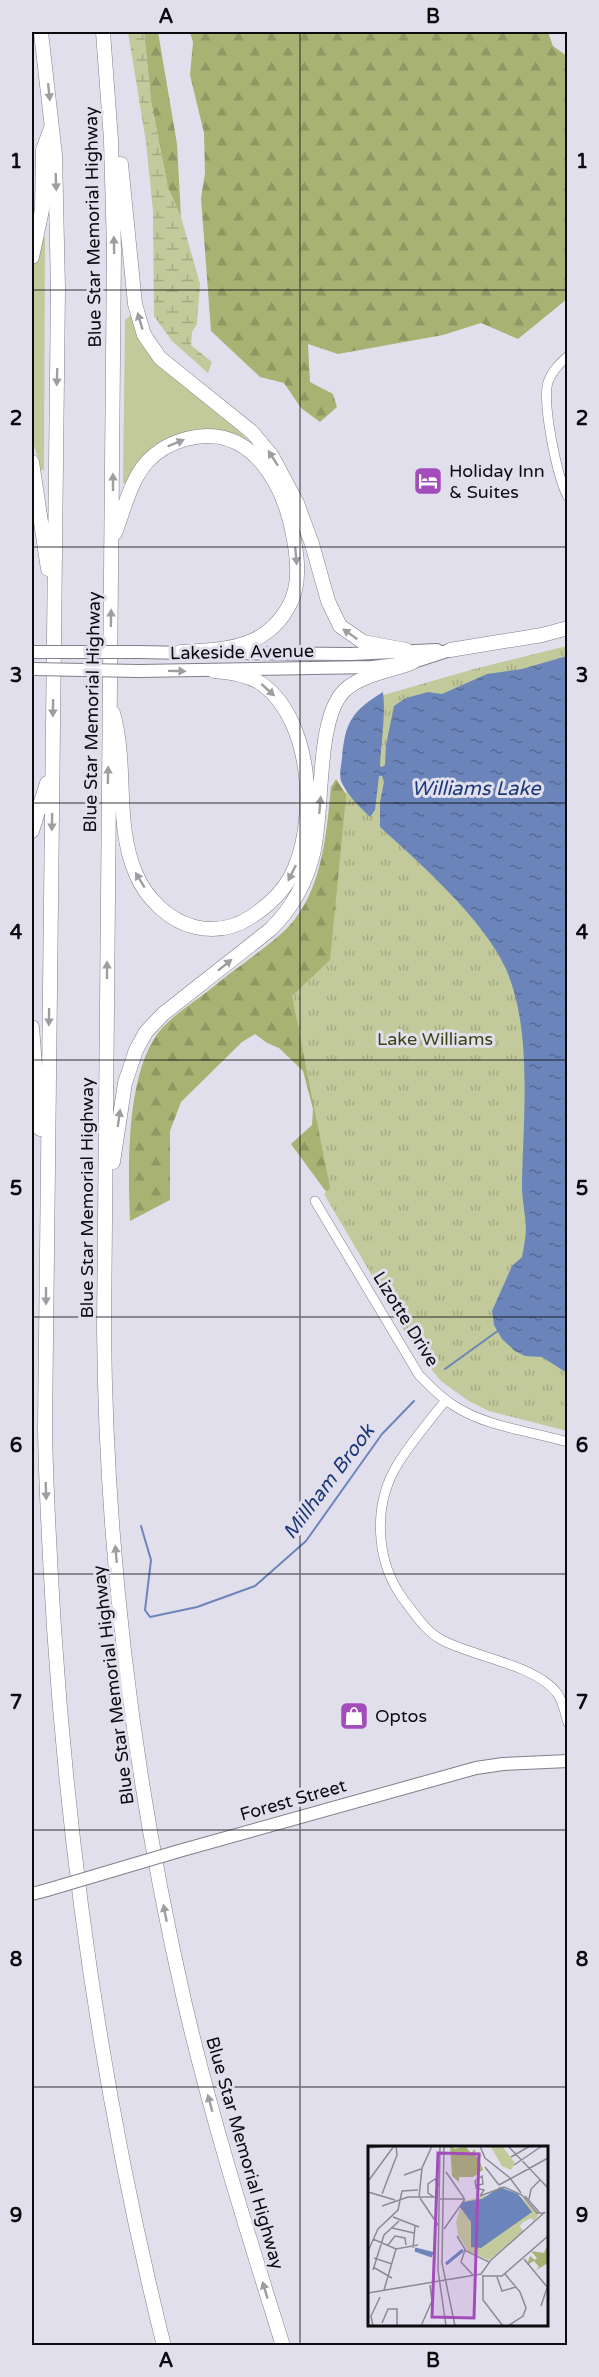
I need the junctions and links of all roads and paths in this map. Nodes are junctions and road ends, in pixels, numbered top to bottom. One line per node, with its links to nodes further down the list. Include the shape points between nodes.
1 (41, 32): 3 (highway, Blue Star Memorial Highway, one-way to 3)
2 (104, 32): 9 (highway, Blue Star Memorial Highway, one-way to 2, via 114,213); 15 (highway, one-way to 2, via 363,642 340,626 328,601 297,503 272,456 252,432 148,344 135,304 115,96)
3 (52, 124): 4 (highway, via 43,150 42,210); 11 (highway, Blue Star Memorial Highway, one-way to 11, via 58,280)
4 (32, 257)
5 (567, 356): 7 (street, via 548,383 546,398 549,424)
6 (32, 462): 11 (highway)
7 (563, 465): 8 (street, via 562,486)
8 (567, 497)
9 (112, 540): 14 (highway, one-way to 14, via 141,470 152,457 174,443 200,437 228,440 254,454 274,480 287,511 296,554 297,583 287,610 257,639 224,648); 18 (highway, Blue Star Memorial Highway, one-way to 9)
10 (567, 628): 12 (highway, Lakeside Avenue)
11 (54, 632): 19 (highway, Blue Star Memorial Highway, one-way to 19)
12 (450, 650): 15 (main road, Lakeside Avenue)
13 (32, 652): 14 (main road, Lakeside Avenue, bridge)
14 (180, 652): 15 (main road, Lakeside Avenue)
15 (409, 656): 17 (main road, Lakeside Avenue, via 351,668); 23 (highway, one-way to 15, via 122,1095 140,1040 163,1014 284,915 303,883 314,852 331,712 352,685)
16 (32, 669): 17 (main road, Lakeside Avenue, one-way to 17, bridge)
17 (214, 671): 18 (highway, one-way to 18, via 246,676 261,684 286,712 306,772 307,801 296,865 289,879 253,916 219,930 180,921 155,903 137,877 127,848 119,735)
18 (109, 698): 23 (highway, Blue Star Memorial Highway, one-way to 18)
19 (53, 742): 20 (highway, via 43,799); 24 (highway, Blue Star Memorial Highway, one-way to 24)
20 (32, 831)
21 (32, 1027): 24 (highway)
22 (315, 1201): 25 (street, Lizotte Drive, via 419,1375)
23 (105, 1218): 31 (highway, Blue Star Memorial Highway, one-way to 23, via 204,2080 147,1817 125,1653 111,1491 104,1380)
24 (46, 1272): 30 (highway, Blue Star Memorial Highway, one-way to 30, via 47,1522 75,1864 112,2110)
25 (446, 1400): 26 (street, Lizotte Drive, via 477,1418); 27 (street, via 398,1463 387,1488 381,1508 381,1531 388,1570 411,1610 439,1638 547,1683 558,1694)
26 (567, 1442)
27 (567, 1723)
28 (567, 1761): 29 (main road, Forest Street, bridge, via 476,1768)
29 (32, 1894)
30 (164, 2346)
31 (283, 2346)

